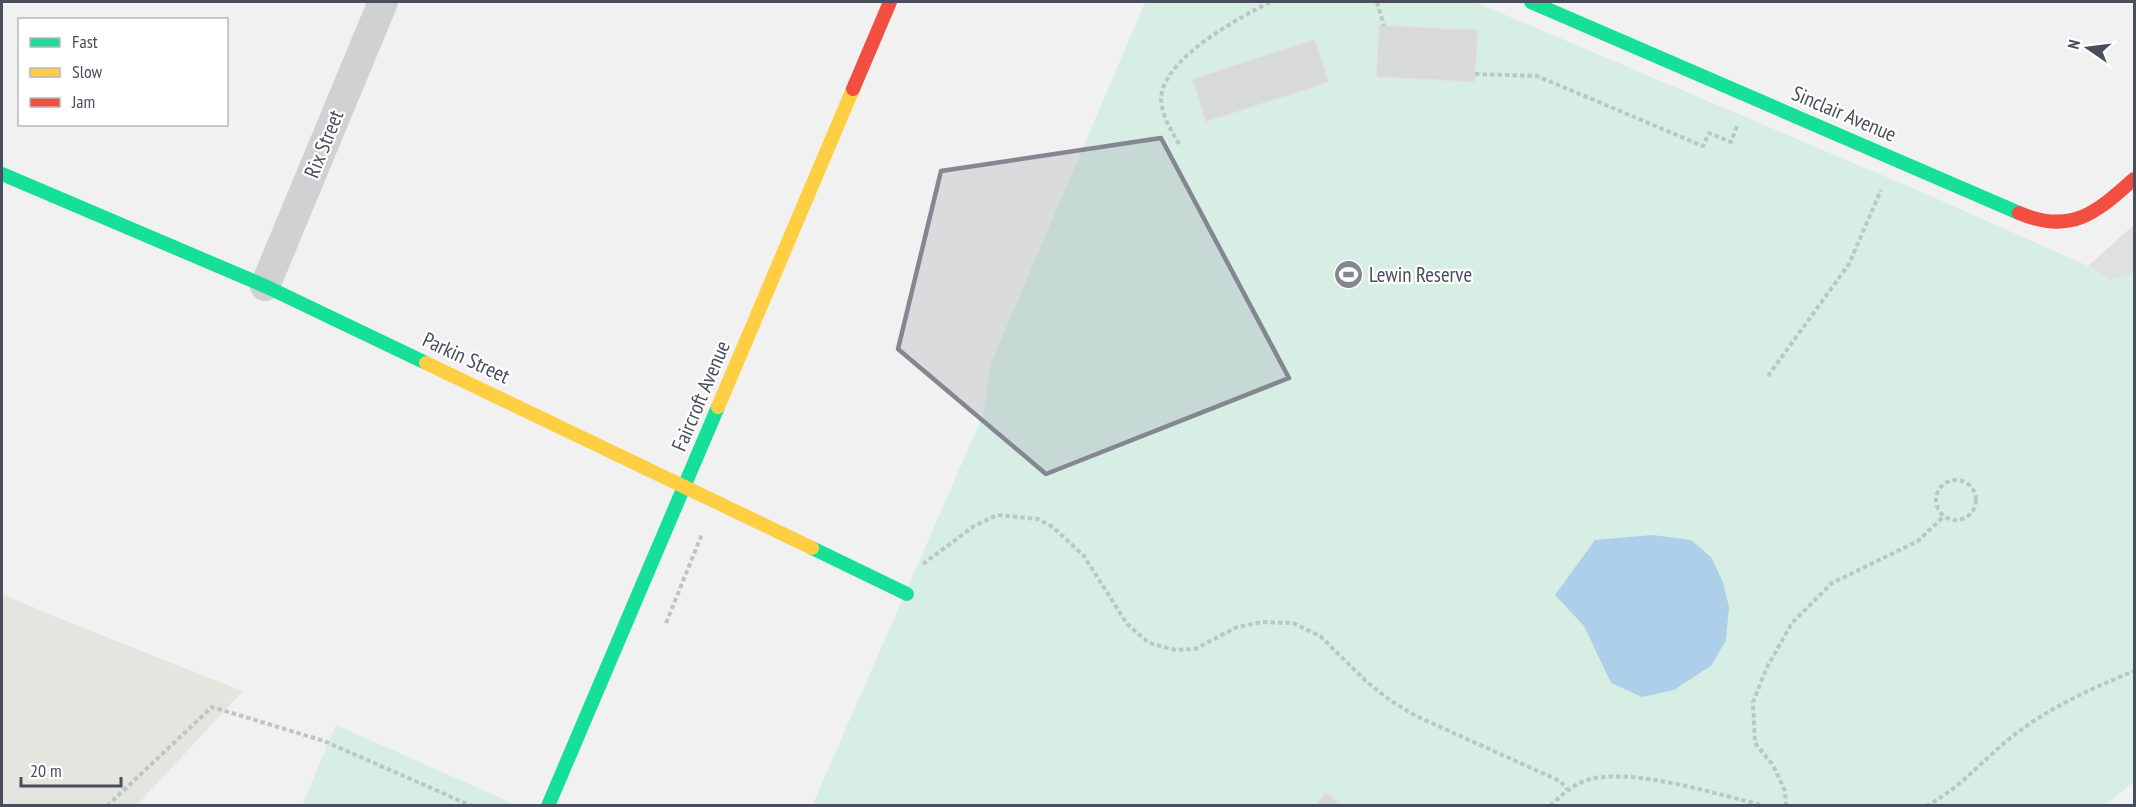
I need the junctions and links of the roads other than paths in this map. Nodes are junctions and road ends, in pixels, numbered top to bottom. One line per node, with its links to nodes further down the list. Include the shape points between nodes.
1 (383, 2): 6 (street, Rix Street)
2 (890, 2): 7 (street, Faircroft Avenue)
3 (1531, 2): 5 (street, Sinclair Avenue, via 2048,223 2082,220)
4 (2, 174): 6 (street, Parkin Street)
5 (2134, 180)
6 (265, 286): 7 (street, Parkin Street)
7 (685, 486): 8 (street, Parkin Street); 9 (street, Faircroft Avenue)
8 (907, 594)
9 (548, 806)

